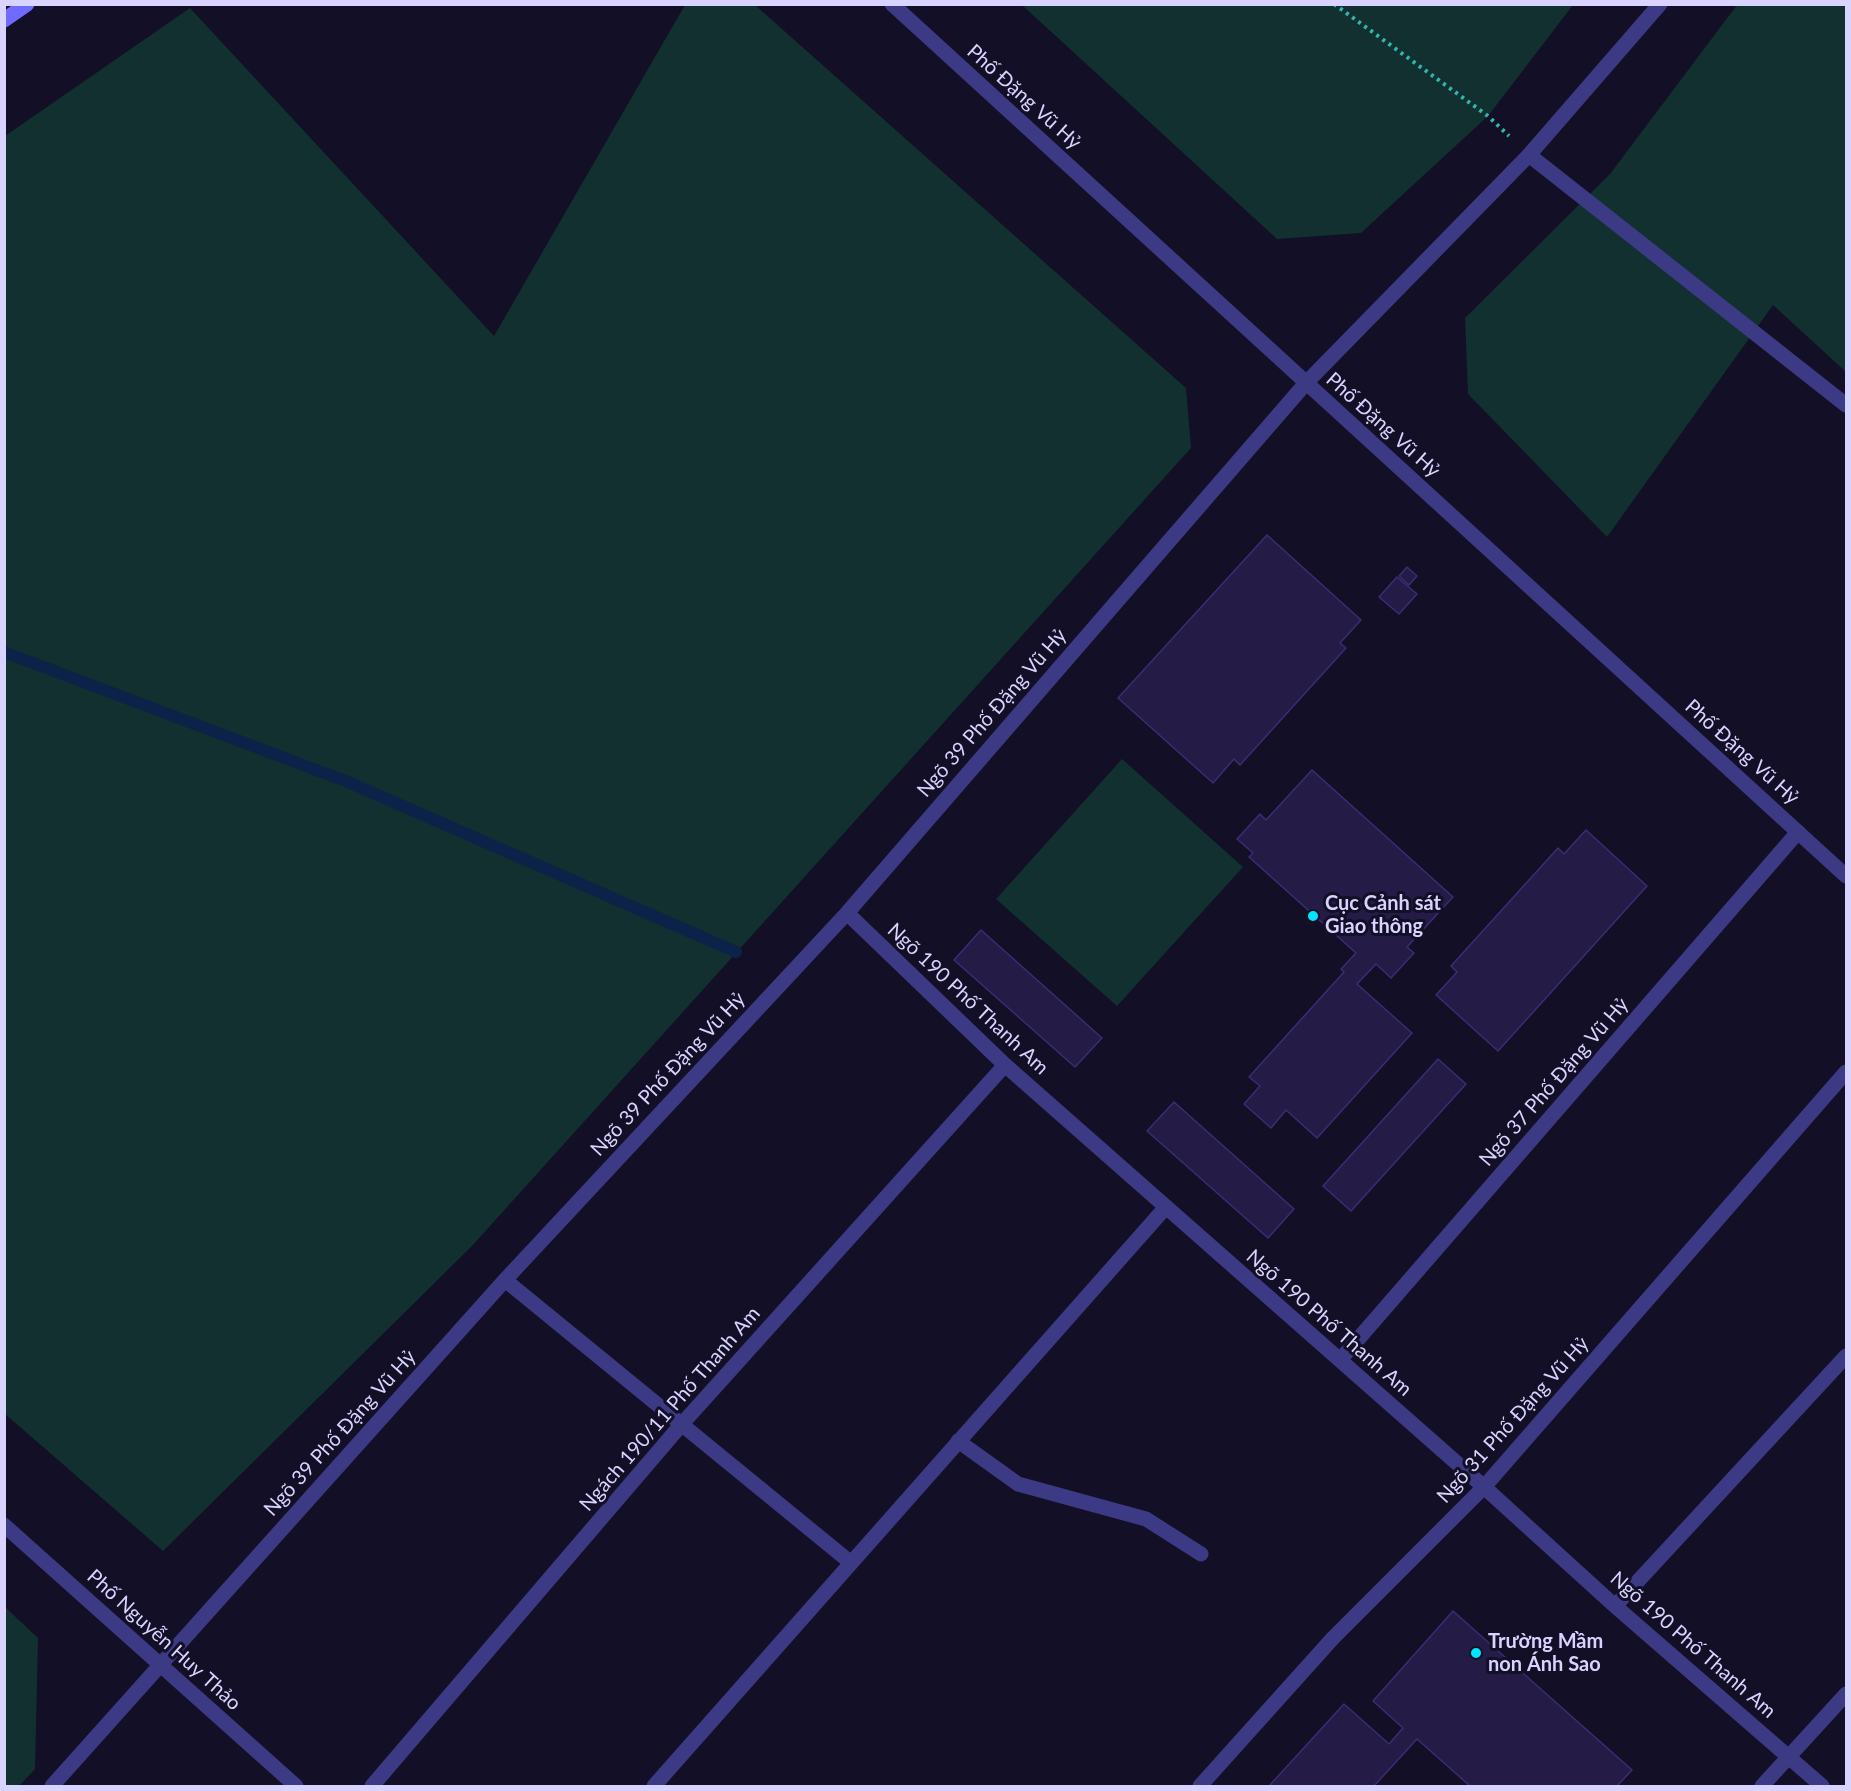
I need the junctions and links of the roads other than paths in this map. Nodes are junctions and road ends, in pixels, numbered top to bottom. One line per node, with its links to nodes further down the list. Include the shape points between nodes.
1 (27, 4): 4 (main road)
2 (892, 4): 6 (street, Phố Đặng Vũ Hỷ)
3 (1660, 4): 5 (street, Ngõ 39 Phố Đặng Vũ Hỷ)
4 (4, 20)
5 (1529, 155): 6 (street, Ngõ 39 Phố Đặng Vũ Hỷ); 7 (street)
6 (1306, 382): 8 (street, Phố Đặng Vũ Hỷ); 10 (street, Ngõ 39 Phố Đặng Vũ Hỷ)
7 (1846, 405)
8 (1798, 832): 9 (street, Phố Đặng Vũ Hỷ); 16 (street, Ngõ 37 Phố Đặng Vũ Hỷ)
9 (1846, 876)
10 (847, 913): 11 (street, Ngõ 190 Phố Thanh Am); 14 (street, Ngõ 39 Phố Đặng Vũ Hỷ)
11 (1005, 1065): 13 (street, Ngõ 190 Phố Thanh Am); 17 (street, Ngách 190/11 Phố Thanh Am)
12 (1846, 1072): 19 (street, Ngõ 31 Phố Đặng Vũ Hỷ)
13 (1166, 1207): 16 (street, Ngõ 190 Phố Thanh Am); 18 (street)
14 (505, 1280): 17 (street); 24 (street, Ngõ 39 Phố Đặng Vũ Hỷ)
15 (1846, 1356): 23 (street)
16 (1340, 1360): 19 (street, Ngõ 190 Phố Thanh Am)
17 (681, 1425): 22 (street); 29 (street, Ngách 190/11 Phố Thanh Am)
18 (958, 1441): 21 (street, via 1018,1484 1146,1519); 22 (street)
19 (1484, 1487): 23 (street, Ngõ 190 Phố Thanh Am); 31 (street, Ngõ 31 Phố Đặng Vũ Hỷ, via 1333,1638)
20 (4, 1525): 24 (street, Phố Nguyễn Huy Thảo)
21 (1201, 1554)
22 (850, 1562): 30 (street)
23 (1615, 1606): 26 (street, Ngõ 190 Phố Thanh Am)
24 (161, 1665): 27 (street, Ngõ 39 Phố Đặng Vũ Hỷ); 28 (street, Phố Nguyễn Huy Thảo)
25 (1846, 1694): 26 (street)
26 (1791, 1757): 32 (street); 33 (street, Ngõ 190 Phố Thanh Am)
27 (52, 1786)
28 (296, 1786)
29 (372, 1786)
30 (654, 1786)
31 (1200, 1786)
32 (1762, 1786)
33 (1822, 1786)

